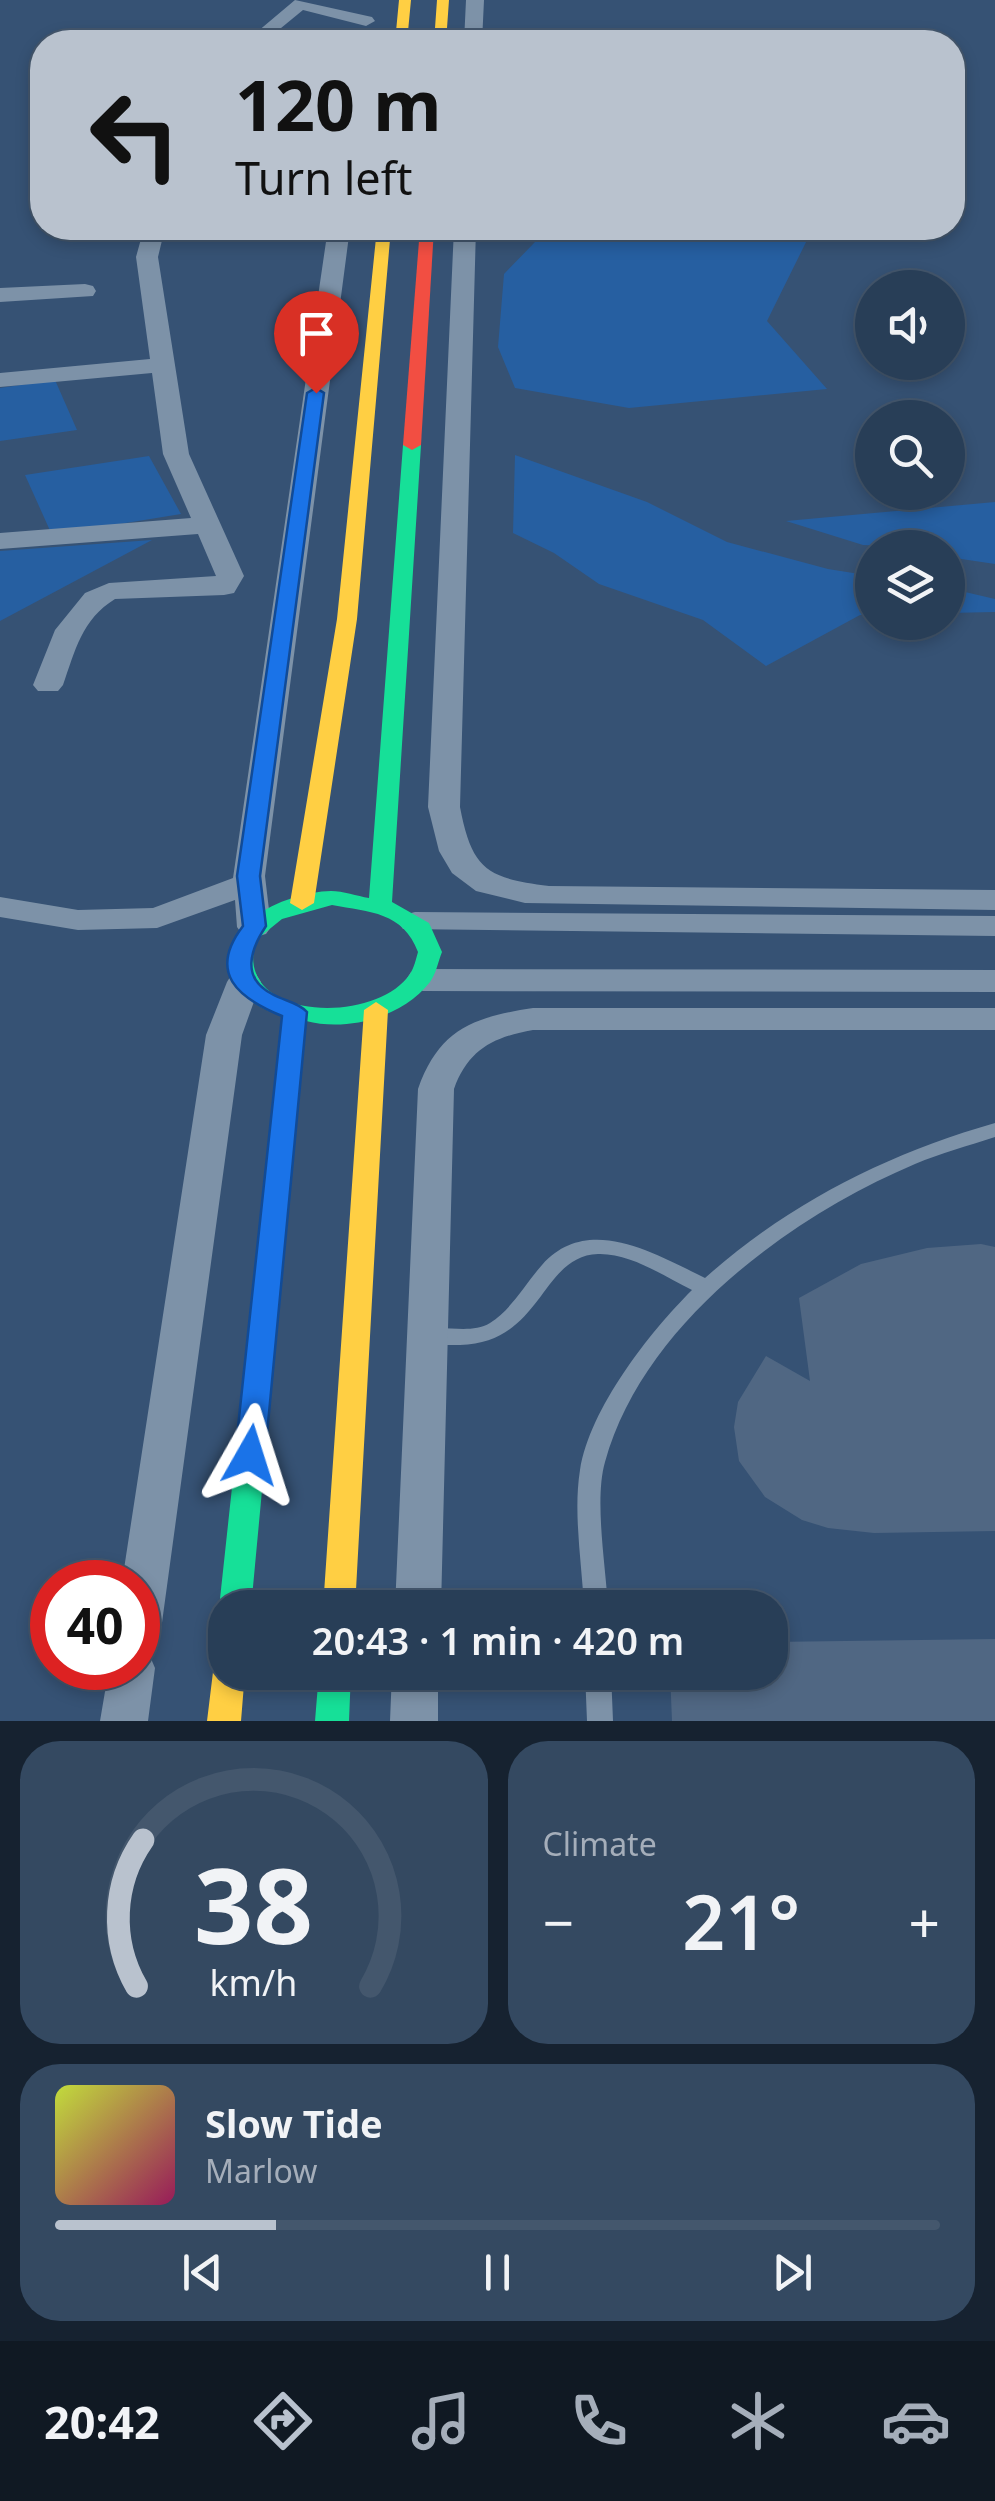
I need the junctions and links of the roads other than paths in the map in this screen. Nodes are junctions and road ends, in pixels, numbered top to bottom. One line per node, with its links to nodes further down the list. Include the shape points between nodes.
1 (276, 0): 6 (street)
2 (369, 0): 7 (street)
3 (406, 0): 10 (street)
4 (443, 0): 11 (street)
5 (475, 0): 12 (street)
6 (300, 4): 7 (street); 8 (street)
7 (366, 21): 9 (street)
8 (269, 30)
9 (365, 30)
10 (403, 30)
11 (441, 30)
12 (474, 30)
13 (151, 240): 20 (street, via 147,258)
14 (336, 240): 25 (street)
15 (383, 240): 27 (street, via 347,619)
16 (426, 240): 28 (street)
17 (466, 240): 26 (street, via 444,807 453,853 464,869 491,886 549,896)
18 (85, 291): 19 (street)
19 (0, 295)
20 (163, 365): 21 (street); 22 (street, via 176,454)
21 (0, 380)
22 (210, 525): 23 (street); 24 (street, via 230,576 224,588 109,591 95,598 76,612)
23 (0, 541)
24 (48, 685)
25 (250, 883): 29 (street, via 157,918 78,920); 31 (street)
26 (995, 900)
27 (302, 903): 28 (street, via 332,898); 31 (street)
28 (380, 904): 30 (street)
29 (0, 907)
30 (415, 922): 32 (street); 33 (street, via 429,940 432,960)
31 (254, 926): 35 (street, via 241,944)
32 (995, 926)
33 (423, 980): 34 (street); 36 (street)
34 (995, 981)
35 (244, 982): 37 (street, via 260,998); 42 (street, via 224,1034)
36 (376, 1010): 37 (street, via 345,1017); 44 (street)
37 (295, 1012): 43 (street)
38 (991, 1023): 41 (street, via 534,1018 467,1038 443,1063 436,1089)
39 (995, 1130): 40 (lane, via 903,1160 808,1208)
40 (708, 1288): 41 (lane, via 624,1250 578,1248 562,1255 496,1330); 46 (lane, via 659,1339 614,1410 592,1466)
41 (429, 1336): 45 (street)
42 (148, 1560)
43 (237, 1590)
44 (339, 1590)
45 (419, 1590)
46 (595, 1590)
47 (129, 1690): 52 (street)
48 (227, 1690): 53 (street)
49 (333, 1690): 54 (street)
50 (415, 1690): 55 (street)
51 (599, 1690): 56 (lane)
52 (124, 1721)
53 (224, 1721)
54 (332, 1721)
55 (414, 1721)
56 (600, 1721)

